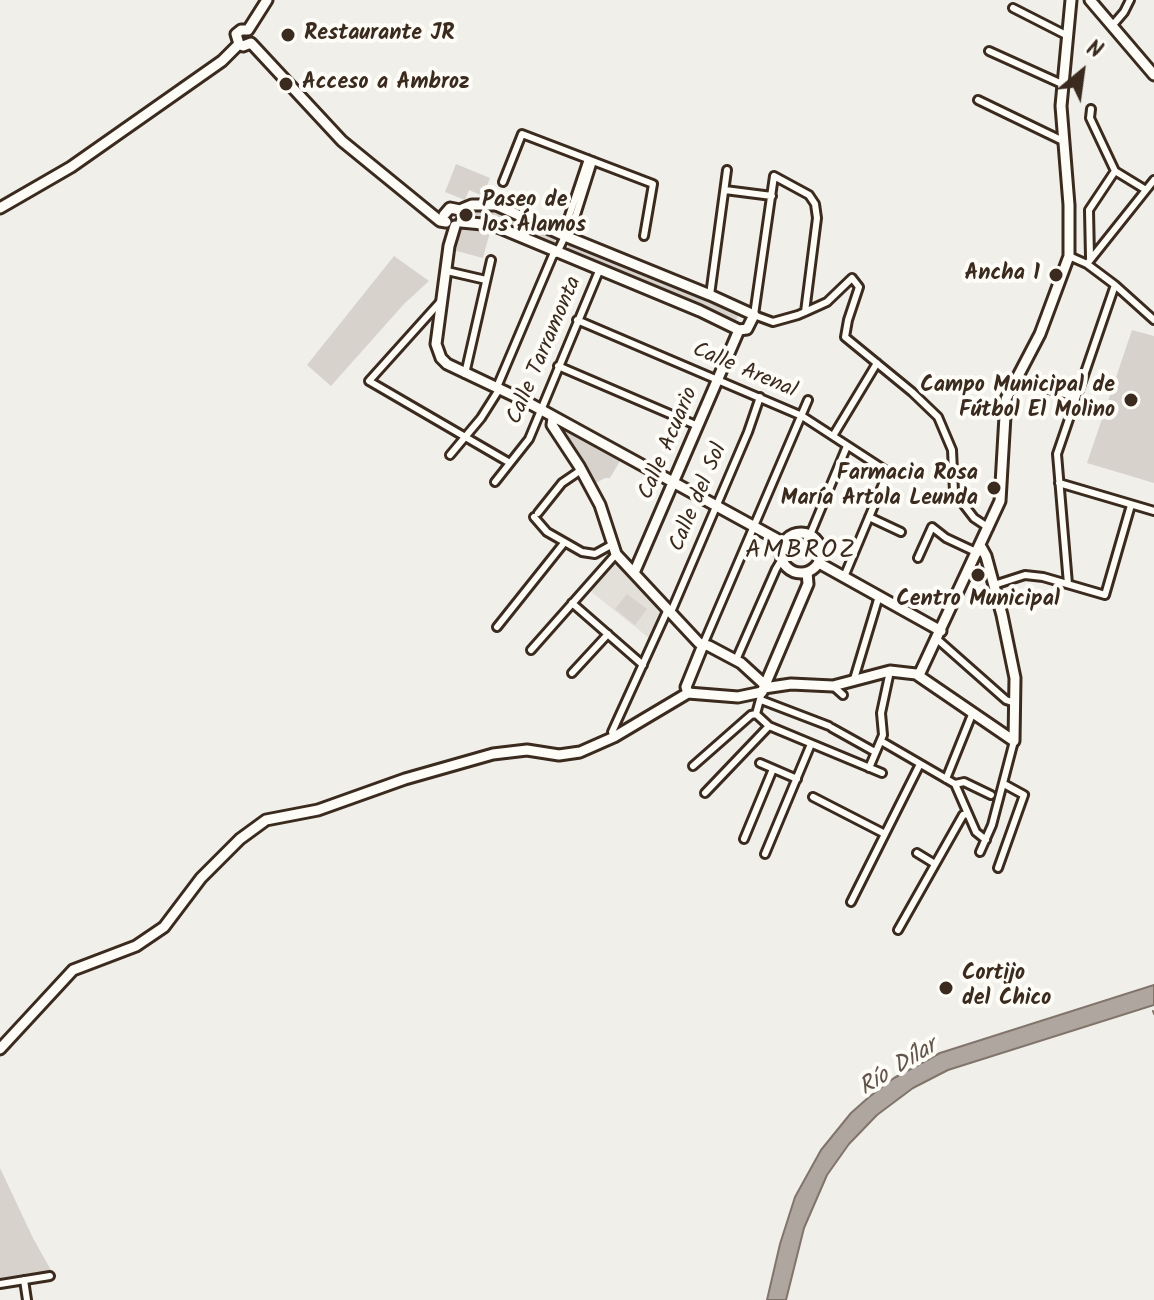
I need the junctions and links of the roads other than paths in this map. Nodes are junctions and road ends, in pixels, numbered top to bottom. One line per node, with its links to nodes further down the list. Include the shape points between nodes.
1 (267, 0): 7 (street)
2 (1071, 0): 8 (street)
3 (1090, 0): 6 (street)
4 (1130, 0): 6 (street)
5 (1013, 8): 8 (street)
6 (1112, 26): 12 (street)
7 (248, 30): 9 (street); 10 (street, via 236,34)
8 (1066, 35): 13 (street)
9 (251, 43): 10 (street); 27 (street, via 342,141)
10 (239, 44): 25 (street, via 71,167)
11 (989, 51): 13 (street)
12 (1153, 72)
13 (1062, 84): 16 (street)
14 (978, 100): 16 (street)
15 (1091, 109): 19 (street, via 1090,118)
16 (1063, 141): 31 (street)
17 (590, 160): 21 (street, via 522,134); 28 (street); 29 (street, via 653,184)
18 (727, 170): 22 (street)
19 (1115, 171): 23 (street); 32 (street, via 1089,210)
20 (1154, 180): 23 (street)
21 (503, 182)
22 (725, 190): 24 (street); 38 (street)
23 (1146, 190): 32 (street)
24 (772, 196): 40 (street, via 774,176 809,195 815,204); 41 (street)
25 (0, 208)
26 (460, 210): 27 (street, via 463,216); 27 (street, via 450,208); 28 (street, via 496,205)
27 (448, 220): 30 (street, via 493,225); 34 (street)
28 (565, 236): 30 (street); 38 (street)
29 (644, 236)
30 (557, 253): 35 (street); 50 (street)
31 (1069, 256): 32 (street); 72 (street, via 1040,334 1006,399 1000,501)
32 (1091, 258): 37 (street)
33 (491, 260): 36 (street)
34 (447, 271): 36 (street); 39 (street)
35 (599, 271): 42 (street, Calle Tarramonta); 44 (street)
36 (486, 280): 47 (street)
37 (1115, 285): 43 (street); 52 (street)
38 (710, 295): 41 (street)
39 (441, 301): 47 (street, via 438,350 447,364); 59 (street, via 369,381)
40 (805, 312): 41 (street, via 773,322); 45 (street, via 827,302 852,278 859,287 845,337)
41 (749, 313): 44 (street, Calle Acuario)
42 (577, 320): 46 (street, Calle Tarramonta); 48 (street, Calle Arenal)
43 (1154, 320)
44 (738, 329): 48 (street, Calle Acuario)
45 (877, 363): 58 (street); 72 (street, via 938,417 952,450 954,492)
46 (558, 366): 54 (street, Calle Tarramonta); 57 (street)
47 (465, 374): 50 (street)
48 (717, 380): 51 (street, Calle Arenal); 57 (street, Calle Acuario)
49 (1041, 386): 52 (street)
50 (498, 387): 54 (street); 59 (street)
51 (760, 397): 55 (street, Calle Arenal); 68 (street, Calle del Sol)
52 (1076, 398): 66 (street, via 1057,454)
53 (808, 400): 55 (street)
54 (541, 411): 56 (street); 62 (street, Calle Tarramonta, via 529,439)
55 (802, 416): 58 (street, Calle Arenal); 71 (street)
56 (553, 418): 63 (street, via 552,425); 65 (street)
57 (698, 426): 65 (street, Calle Acuario)
58 (833, 436): 60 (street, Calle Arenal)
59 (466, 438): 61 (street); 62 (street)
60 (847, 446): 70 (street, Calle Arenal, via 888,472); 74 (street)
61 (450, 455)
62 (510, 463): 64 (street, Calle Tarramonta)
63 (582, 472): 75 (street, via 560,485 536,515 547,532); 77 (street)
64 (495, 482)
65 (673, 483): 68 (street); 83 (street, Calle Acuario)
66 (1059, 483): 67 (street); 85 (street)
67 (1131, 505): 69 (street); 85 (street, via 1105,595)
68 (716, 506): 71 (street); 89 (street, Calle del Sol)
69 (1154, 511)
70 (869, 517): 73 (street); 84 (street)
71 (754, 526): 76 (street); 93 (street)
72 (989, 528): 78 (street)
73 (901, 532)
74 (810, 535): 76 (street, via 794,534); 81 (street, via 820,546)
75 (564, 543): 77 (street, via 595,554); 90 (street)
76 (784, 543): 80 (street)
77 (614, 549): 83 (street); 88 (street)
78 (979, 550): 79 (street, via 932,527); 86 (street); 92 (street)
79 (918, 558)
80 (782, 559): 82 (street, via 790,569); 95 (street)
81 (819, 563): 82 (street); 84 (street)
82 (807, 572): 102 (street, via 808,584)
83 (634, 573): 89 (street)
84 (844, 577): 87 (street)
85 (1068, 584): 86 (street, via 1025,575)
86 (994, 585): 105 (street, via 1015,678)
87 (879, 596): 92 (street); 100 (street)
88 (572, 603): 91 (street); 94 (street)
89 (669, 611): 93 (street); 96 (street, Calle del Sol)
90 (497, 627)
91 (608, 634): 96 (street); 98 (street)
92 (939, 635): 99 (street); 105 (street)
93 (703, 645): 95 (street); 103 (street)
94 (531, 650)
95 (736, 660): 102 (street)
96 (643, 665): 109 (street, Calle del Sol)
97 (890, 671): 99 (street); 100 (street); 110 (street)
98 (572, 673)
99 (919, 675): 106 (street)
100 (854, 679): 101 (street)
101 (833, 686): 102 (street, via 791,684); 104 (street)
102 (763, 691): 103 (street, via 738,697); 107 (street); 113 (street)
103 (688, 693): 109 (street)
104 (843, 695)
105 (1015, 703): 111 (street)
106 (973, 712): 111 (street); 121 (street)
107 (756, 714): 108 (street); 116 (street)
108 (769, 726): 112 (street); 124 (street)
109 (614, 737): 138 (street, via 559,755 527,750 493,754 318,810 266,820 201,878 164,927 136,946 73,970)
110 (881, 741): 113 (street); 115 (street)
111 (1014, 741): 123 (street)
112 (811, 744): 117 (street); 120 (street)
113 (875, 752): 117 (street)
114 (760, 763): 118 (street)
115 (920, 764): 121 (street); 128 (street)
116 (693, 766)
117 (869, 768): 119 (street)
118 (773, 769): 120 (street); 129 (street)
119 (882, 773)
120 (797, 779): 133 (street)
121 (946, 779): 122 (street)
122 (955, 784): 125 (street, via 964,782); 127 (street)
123 (1004, 784): 130 (street); 135 (street, via 1024,795)
124 (705, 793)
125 (991, 795)
126 (813, 797): 128 (street)
127 (967, 814): 130 (street); 134 (street)
128 (885, 834): 136 (street)
129 (744, 839)
130 (986, 840): 131 (street)
131 (980, 852)
132 (917, 853): 134 (street)
133 (765, 854)
134 (935, 864): 137 (street)
135 (998, 868)
136 (851, 902)
137 (898, 930)
138 (0, 1049)
139 (50, 1276): 140 (street)
140 (24, 1280): 141 (street); 142 (street)
141 (0, 1284)
142 (27, 1300)

